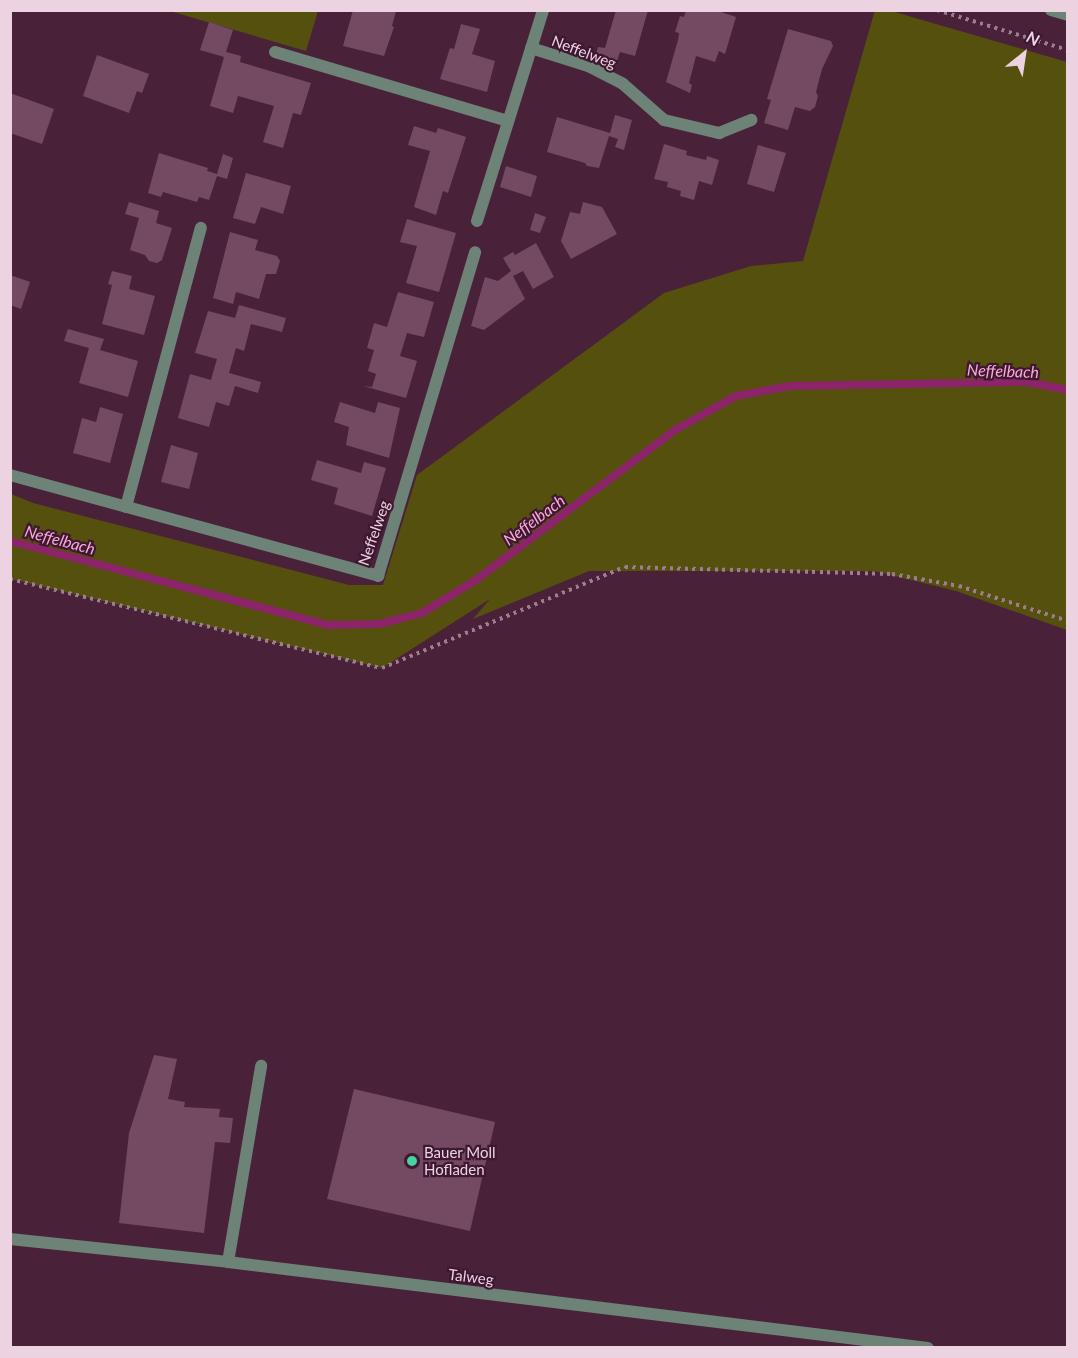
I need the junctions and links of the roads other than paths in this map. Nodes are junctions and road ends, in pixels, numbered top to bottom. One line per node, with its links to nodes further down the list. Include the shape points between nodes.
1 (543, 10): 4 (street, Neffelweg)
2 (1051, 10): 3 (street)
3 (1068, 15)
4 (531, 48): 6 (street, Neffelweg, via 588,66 623,84 664,120 719,133); 7 (street, Neffelweg)
5 (275, 52): 7 (street)
6 (752, 120)
7 (508, 121): 8 (street, Neffelweg)
8 (477, 221)
9 (201, 228): 12 (street)
10 (475, 252): 12 (street, Neffelweg, via 378,576)
11 (10, 475): 12 (street, Neffelweg)
12 (126, 507)
13 (261, 1066): 15 (street)
14 (10, 1239): 15 (street, Talweg)
15 (228, 1263): 16 (street, Talweg)
16 (928, 1347)

